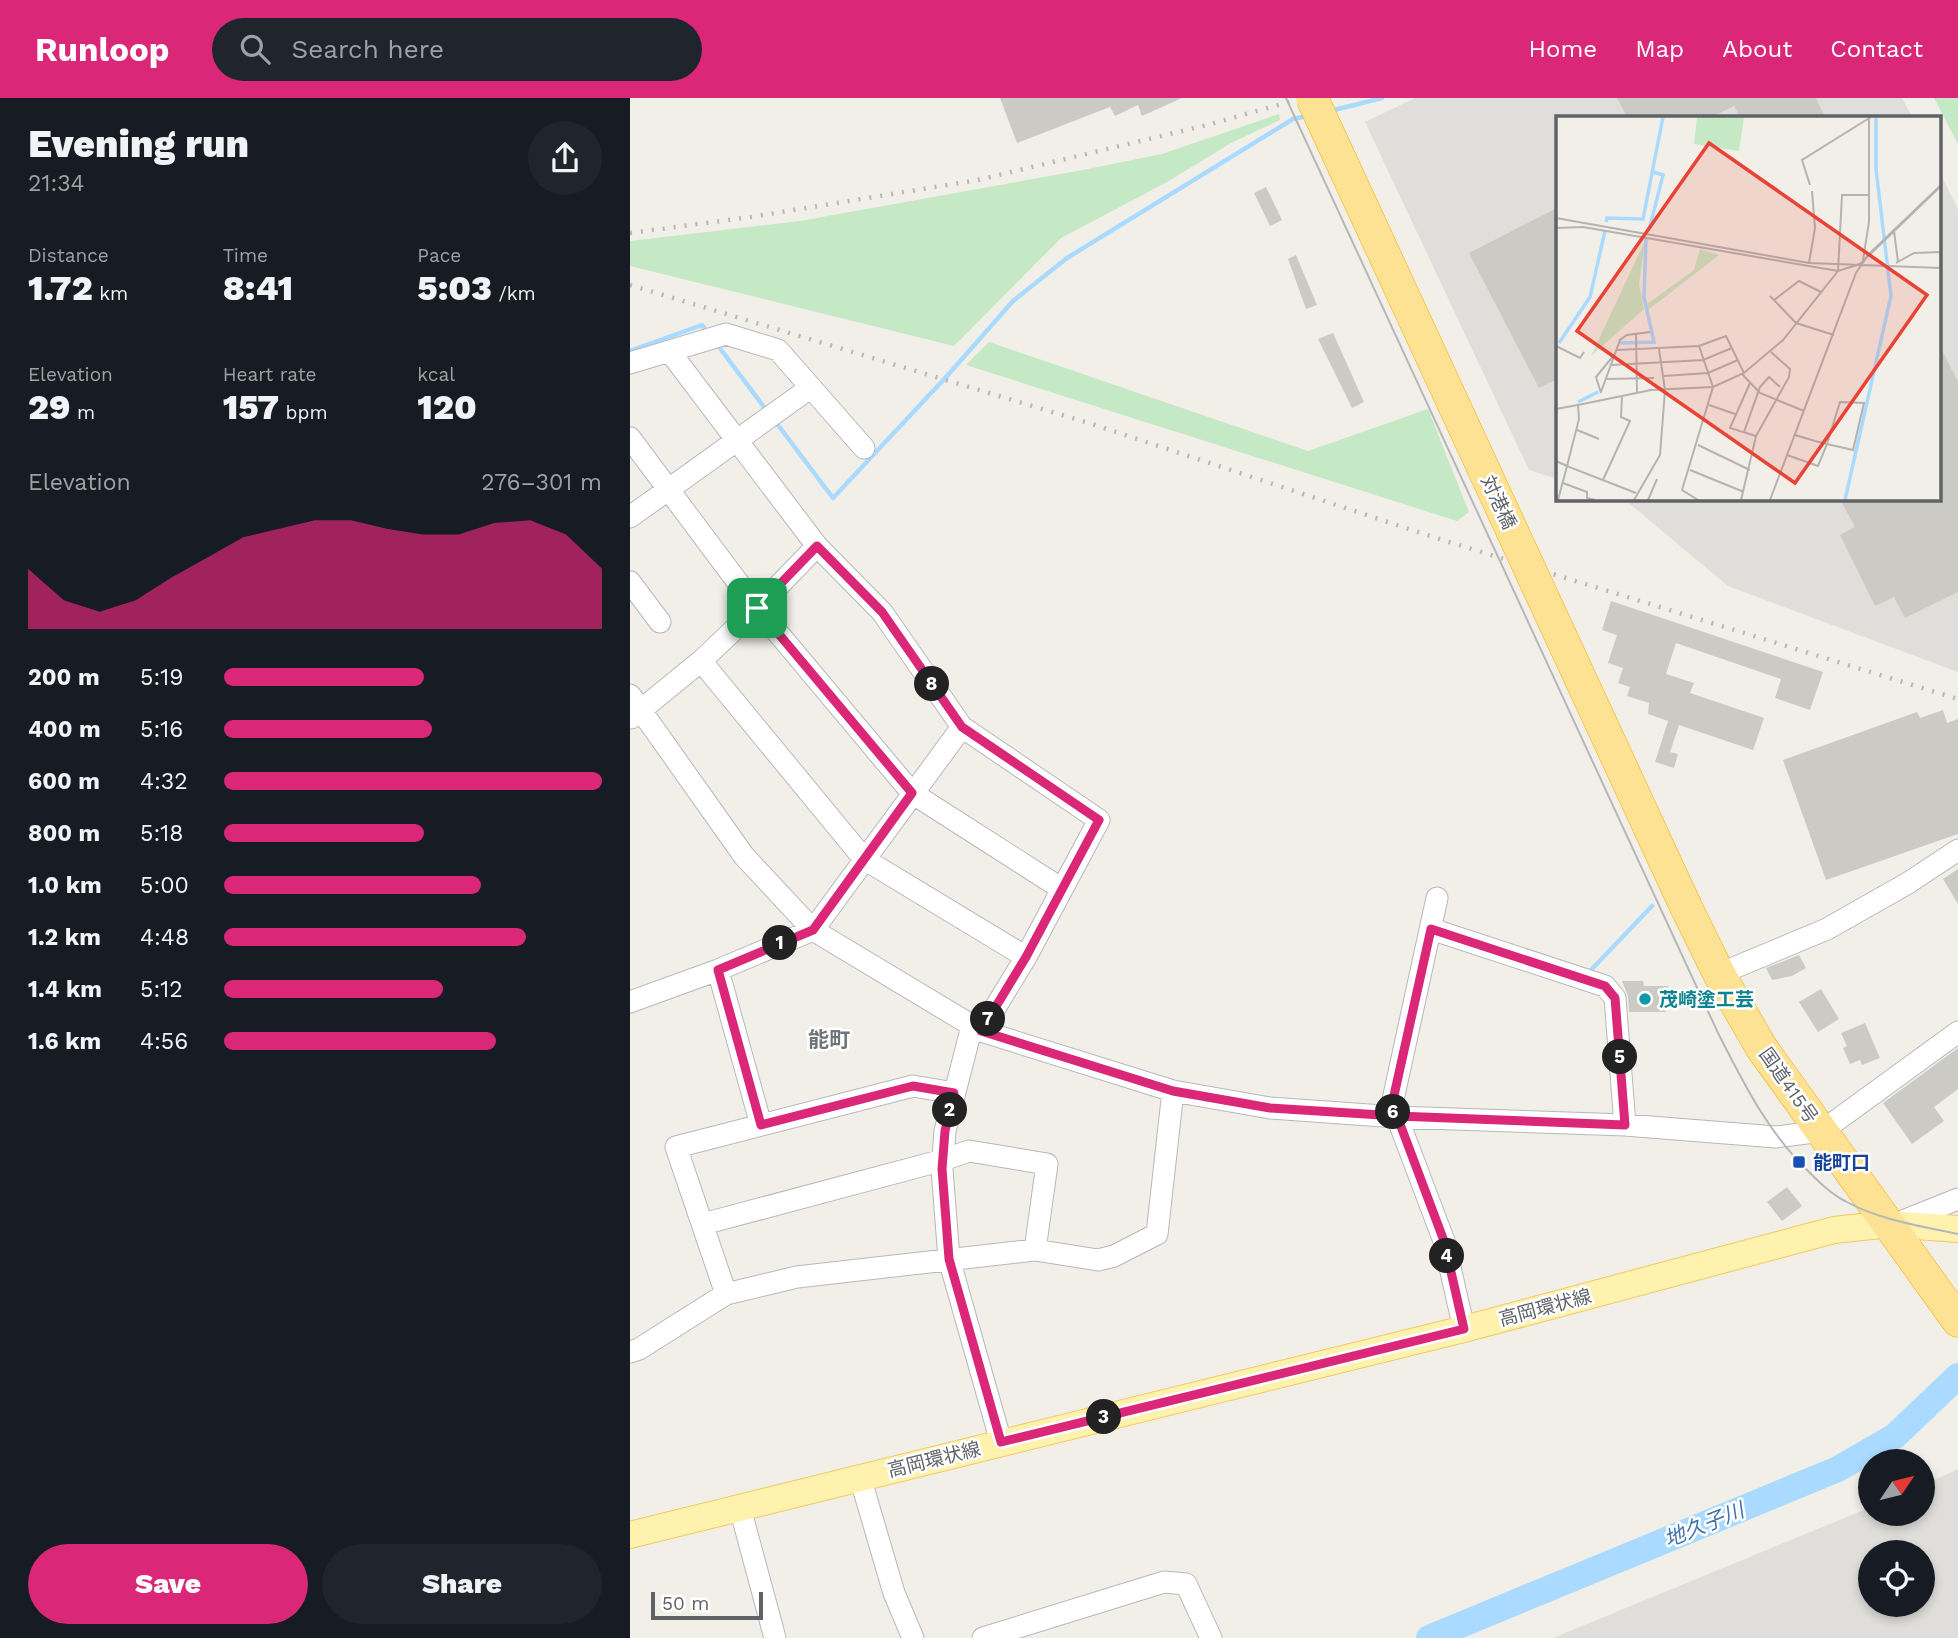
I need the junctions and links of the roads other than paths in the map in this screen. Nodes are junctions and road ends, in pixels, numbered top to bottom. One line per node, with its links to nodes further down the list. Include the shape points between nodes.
1 (1312, 98): 22 (highway, 対港橋, bridge)
2 (670, 352): 3 (street); 4 (street, via 726,334 778,350); 6 (street)
3 (636, 358)
4 (810, 388): 6 (street); 7 (street)
5 (630, 438): 8 (street)
6 (737, 441): 8 (street); 10 (street)
7 (864, 448)
8 (668, 489): 9 (street); 12 (street)
9 (630, 517)
10 (817, 546): 12 (street); 16 (street, via 882,612)
11 (630, 582): 13 (street)
12 (757, 608): 14 (street); 17 (street)
13 (660, 622)
14 (701, 661): 15 (street); 19 (street)
15 (634, 708): 24 (street, via 744,856)
16 (962, 727): 17 (street); 20 (street, via 1099,820)
17 (912, 793): 19 (street); 20 (street)
18 (1958, 850): 27 (street, via 1827,929)
19 (864, 859): 24 (street); 25 (street)
20 (1062, 889): 25 (street)
21 (1437, 898): 23 (street)
22 (1686, 907): 27 (highway, 国道415号)
23 (1431, 929): 33 (street, via 1391,1109); 35 (street, via 1605,986 1615,998)
24 (813, 930): 26 (street); 29 (street)
25 (1026, 957): 29 (street)
26 (718, 970): 28 (street); 34 (street)
27 (1719, 974): 36 (highway, 国道415号, via 1761,1046)
28 (630, 1002)
29 (977, 1028): 31 (street); 32 (street)
30 (1958, 1032): 36 (street)
31 (1173, 1091): 33 (street, via 1270,1108); 43 (street, via 1157,1234 1098,1260)
32 (954, 1093): 34 (street, via 913,1086); 37 (street)
33 (1397, 1116): 35 (street); 47 (street, via 1444,1241)
34 (761, 1125): 39 (street, via 676,1147)
35 (1625, 1125): 36 (street, via 1776,1137)
36 (1822, 1131): 40 (highway, 国道415号)
37 (943, 1160): 39 (street); 43 (street, via 969,1151 1047,1164); 44 (street)
38 (1958, 1199): 40 (street)
39 (703, 1224): 45 (street)
40 (1890, 1224): 41 (main road); 42 (main road); 46 (highway, 国道415号); 47 (main road, 高岡環状線, via 1834,1230)
41 (1958, 1229)
42 (1958, 1242)
43 (1035, 1250): 44 (street)
44 (949, 1259): 45 (street, via 797,1277); 49 (street)
45 (726, 1294): 48 (street)
46 (1958, 1321)
47 (1464, 1329): 49 (main road, 高岡環状線)
48 (630, 1352)
49 (1001, 1442): 50 (main road, 高岡環状線)
50 (860, 1478): 51 (main road, 高岡環状線); 54 (street, via 894,1593)
51 (740, 1507): 52 (main road, 高岡環状線); 53 (street)
52 (630, 1535)
53 (775, 1638)
54 (913, 1638)
55 (983, 1638): 56 (street, via 1164,1582 1186,1584)
56 (1210, 1638)

